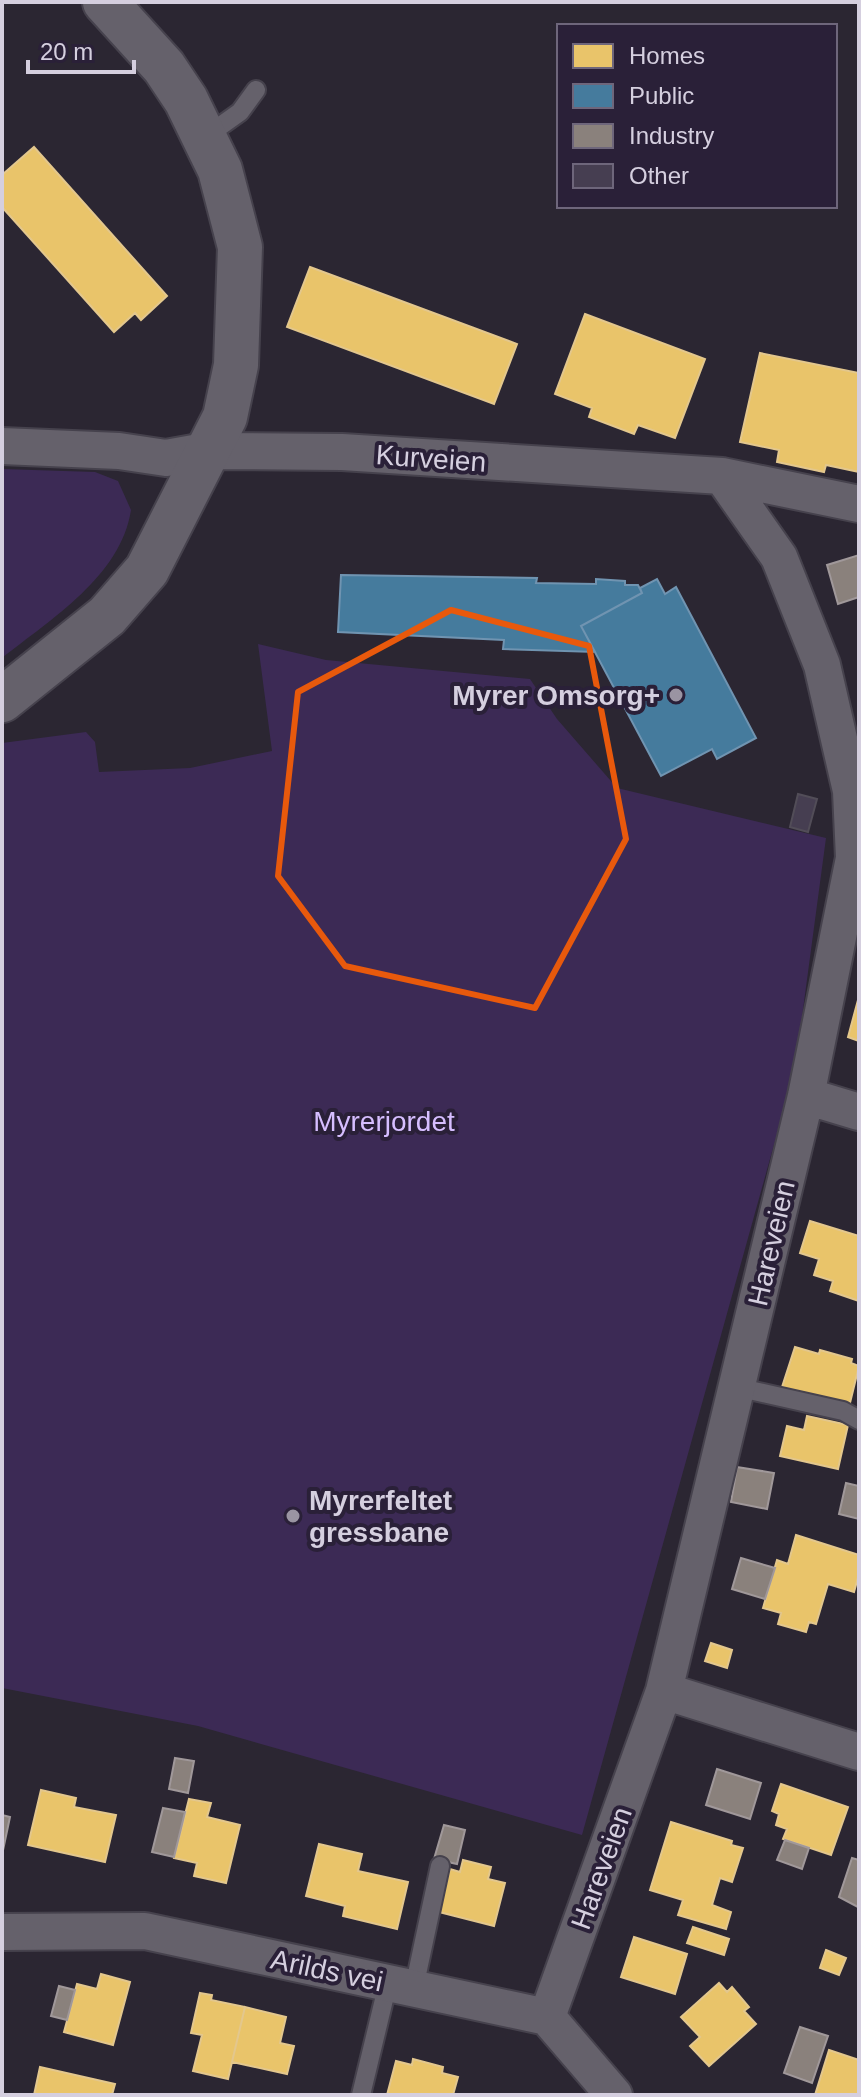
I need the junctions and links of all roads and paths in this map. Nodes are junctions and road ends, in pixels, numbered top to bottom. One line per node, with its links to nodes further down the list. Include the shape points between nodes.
1 (105, 2): 3 (street, via 164,67)
2 (256, 90): 3 (lane, via 240,112)
3 (205, 137): 5 (street, via 220,170 240,247 236,365 225,417)
4 (2, 446): 5 (street, Kurveien, via 166,458)
5 (205, 451): 6 (street, Kurveien, via 342,452); 8 (street, via 147,570 107,616)
6 (722, 476): 7 (street, Kurveien); 9 (street, Hareveien, via 779,557 822,665 851,791 854,858)
7 (859, 504)
8 (2, 700)
9 (806, 1096): 10 (street); 11 (street, Hareveien)
10 (859, 1112)
11 (736, 1387): 12 (lane, via 843,1411); 13 (street, Hareveien)
12 (859, 1420)
13 (664, 1691): 14 (street); 18 (street, Hareveien)
14 (859, 1752)
15 (440, 1866): 17 (lane)
16 (2, 1932): 17 (street, Arilds vei, via 145,1931)
17 (401, 1985): 18 (street, Arilds vei); 19 (lane)
18 (547, 2017): 20 (street)
19 (361, 2095)
20 (614, 2095)

